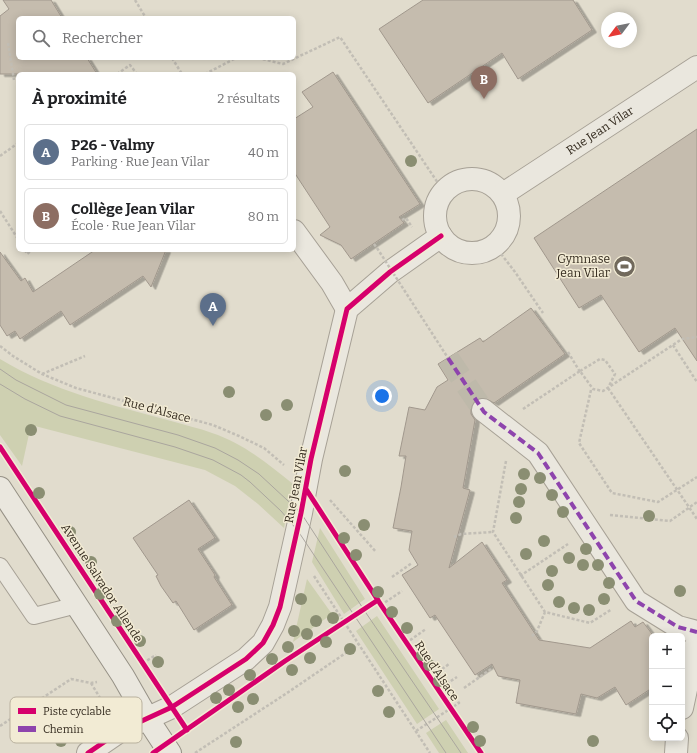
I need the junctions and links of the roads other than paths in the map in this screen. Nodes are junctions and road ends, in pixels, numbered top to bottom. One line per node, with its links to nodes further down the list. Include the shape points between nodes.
1 (697, 67): 2 (street, Rue Jean Vilar)
2 (503, 194): 4 (street, via 493,185 479,179 452,184 438,202 435,213 436,227); 4 (street, via 508,207 509,222 504,236 495,246 482,252 462,252 452,248)
3 (296, 234): 5 (street, via 332,283)
4 (441, 236): 5 (street, via 390,272)
5 (347, 309): 14 (street, Rue Jean Vilar, via 310,459 306,489 280,607 273,625 263,643 246,659 172,707)
6 (483, 410): 10 (street, via 538,453 636,601)
7 (0, 488): 9 (street)
8 (0, 566): 9 (lane, via 34,616)
9 (77, 605): 11 (street)
10 (696, 639): 12 (street)
11 (135, 697)
12 (683, 705)
13 (142, 709): 14 (street)
14 (147, 718): 15 (street, Rue Jean Vilar); 19 (street)
15 (142, 720)
16 (677, 741): 20 (street)
17 (103, 743): 18 (street, Rue Jean Vilar)
18 (88, 753)
19 (170, 753)
20 (676, 753)

